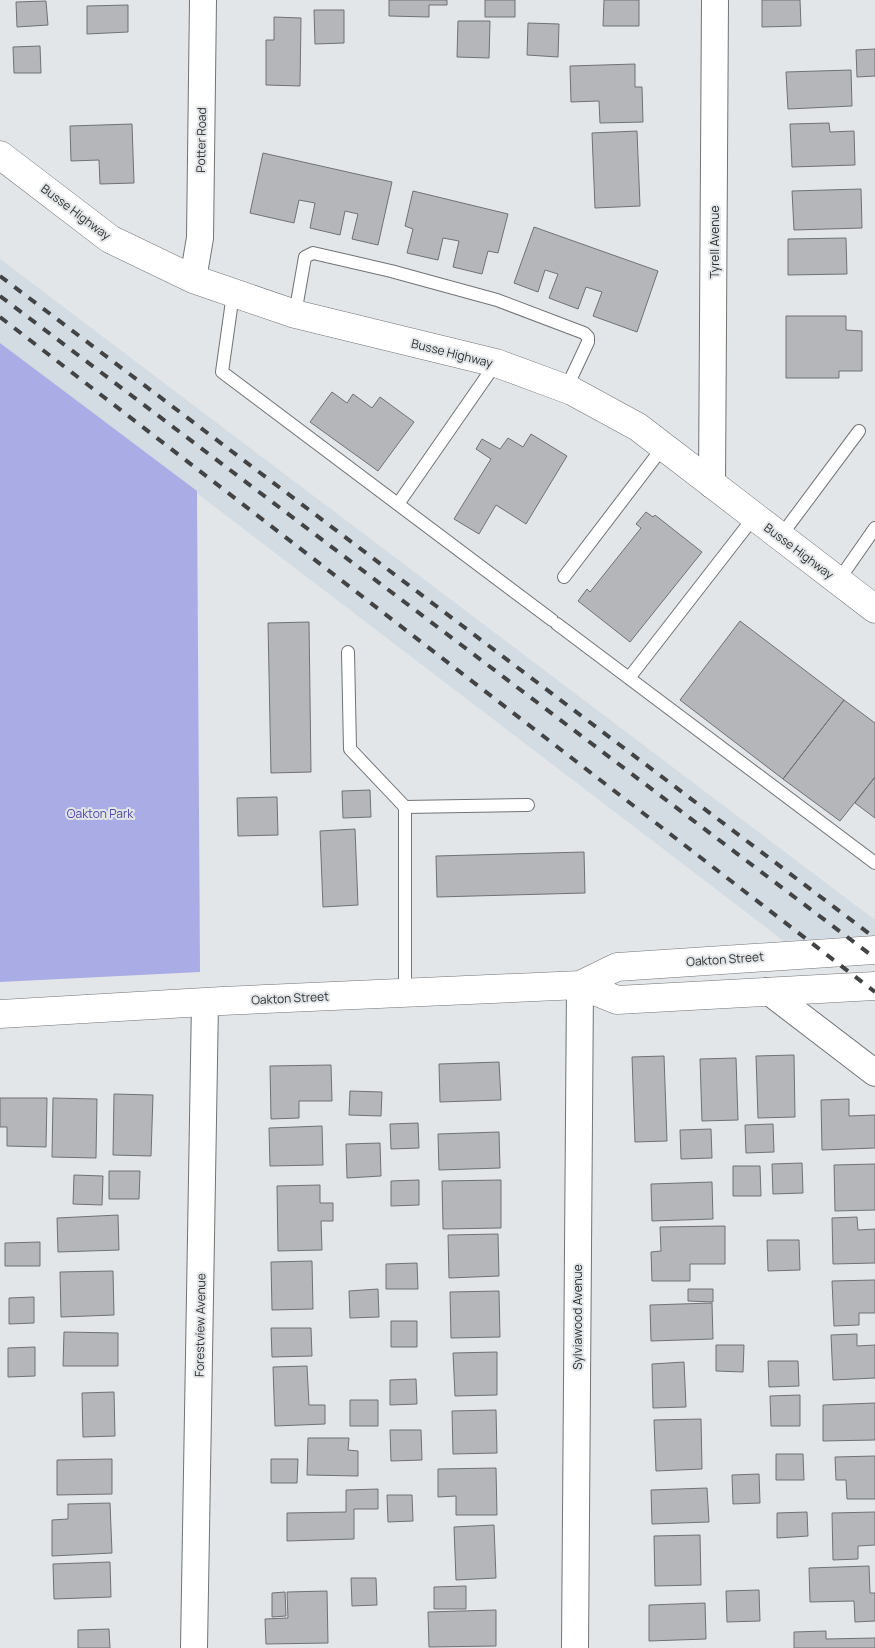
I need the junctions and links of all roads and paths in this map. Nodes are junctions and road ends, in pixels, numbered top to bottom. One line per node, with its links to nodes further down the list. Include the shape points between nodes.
1 (203, 0): 4 (street, Potter Road, via 200,238)
2 (715, 0): 11 (street, Tyrell Avenue)
3 (0, 154): 4 (main road, Busse Highway, via 110,239)
4 (193, 280): 5 (main road, Busse Highway)
5 (233, 294): 6 (main road, Busse Highway); 12 (lane, via 222,372)
6 (295, 314): 7 (main road, Busse Highway); 8 (lane, via 308,254 399,273 496,300 584,333 588,342)
7 (496, 363): 8 (main road, Busse Highway); 12 (lane)
8 (566, 389): 10 (main road, Busse Highway, via 638,428)
9 (859, 431): 15 (lane)
10 (663, 446): 11 (main road, Busse Highway); 16 (lane)
11 (712, 485): 13 (main road, Busse Highway)
12 (398, 504): 20 (lane)
13 (754, 517): 15 (main road, Busse Highway); 20 (lane)
14 (875, 528): 17 (lane)
15 (780, 537): 17 (main road, Busse Highway)
16 (564, 577)
17 (838, 581): 18 (main road, Busse Highway)
18 (875, 609)
19 (348, 652): 22 (lane, via 350,748)
20 (629, 678): 23 (lane)
21 (528, 805): 22 (lane)
22 (405, 807): 28 (lane)
23 (875, 864)
24 (875, 950): 25 (main road, Oakton Street, via 617,967)
25 (580, 985): 27 (main road, Oakton Street, via 617,1000); 28 (main road, Oakton Street); 33 (street, Sylviawood Avenue)
26 (875, 986): 27 (main road, Oakton Street)
27 (768, 991): 31 (street)
28 (405, 992): 29 (main road, Oakton Street)
29 (205, 1002): 30 (main road, Oakton Street); 32 (street, Forestview Avenue)
30 (0, 1014)
31 (875, 1073)
32 (194, 1648)
33 (575, 1648)

